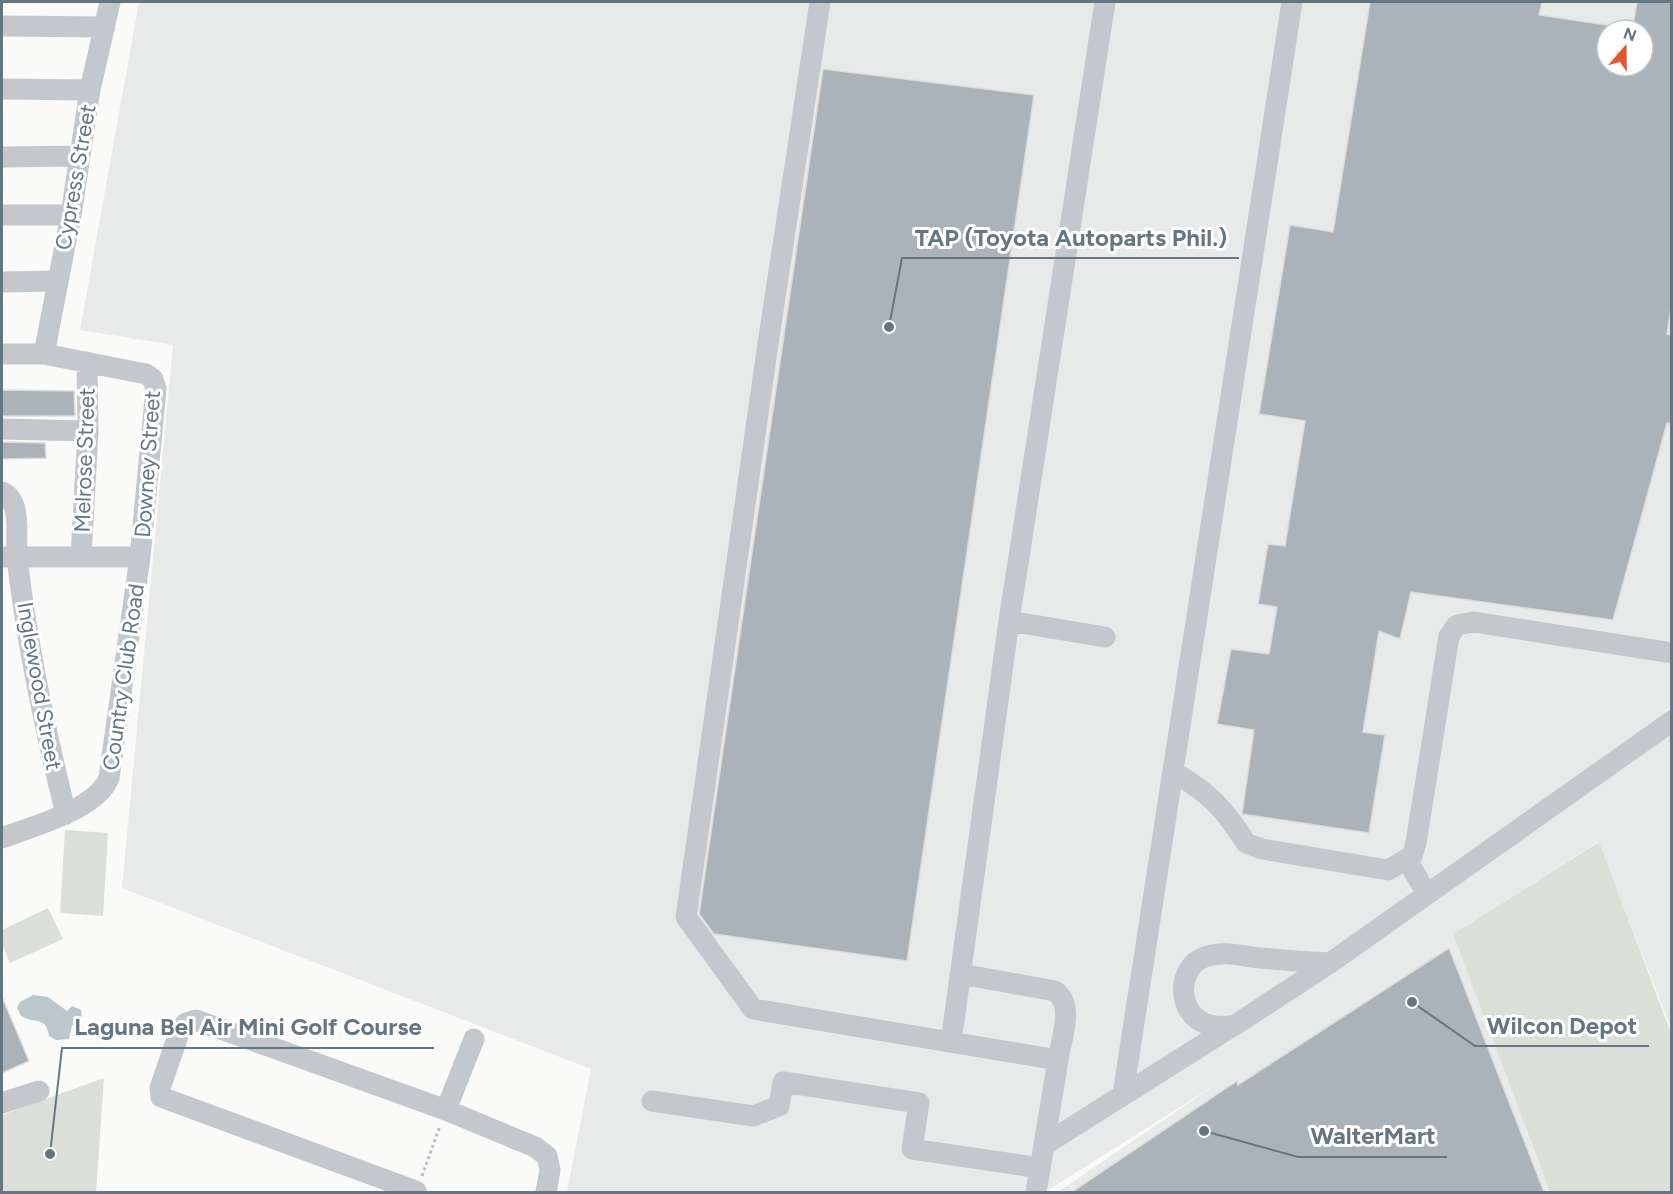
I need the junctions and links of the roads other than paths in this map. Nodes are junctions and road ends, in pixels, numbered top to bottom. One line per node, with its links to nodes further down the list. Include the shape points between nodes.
1 (110, 2): 6 (street, Cypress Street)
2 (820, 2): 37 (street, via 686,917 753,1009)
3 (1105, 2): 24 (street)
4 (1292, 2): 28 (street)
5 (2, 26): 6 (street)
6 (105, 27): 8 (street, Cypress Street)
7 (2, 89): 8 (street)
8 (90, 90): 10 (street, Cypress Street)
9 (2, 156): 10 (street)
10 (79, 156): 12 (street, Cypress Street)
11 (2, 215): 12 (street)
12 (71, 215): 13 (street, Cypress Street)
13 (57, 281): 14 (street); 16 (street, Cypress Street)
14 (2, 282)
15 (2, 354): 16 (street)
16 (44, 354): 17 (street)
17 (87, 362): 19 (street, Melrose Street); 23 (street, Downey Street, via 146,374 153,379 156,390)
18 (2, 429): 19 (street)
19 (88, 430): 22 (street, Melrose Street)
20 (2, 492): 21 (street, Inglewood Street, via 14,504)
21 (9, 557): 22 (street); 29 (street, Inglewood Street)
22 (81, 557): 23 (street)
23 (140, 557): 29 (street, Country Club Road, via 110,778 98,794)
24 (1009, 621): 25 (street); 34 (street)
25 (1105, 637)
26 (1671, 653): 31 (street, via 1474,622 1457,625 1449,636 1416,843)
27 (1671, 721): 32 (street)
28 (1174, 772): 31 (street, via 1211,796 1246,843 1388,870); 40 (street)
29 (66, 814): 30 (street, Country Club Road)
30 (2, 838)
31 (1407, 860): 32 (street)
32 (1427, 894): 33 (street)
33 (1330, 963): 35 (street); 35 (street, via 1228,953 1204,957 1192,965 1187,976 1183,988 1185,1003 1193,1018 1207,1027)
34 (961, 974): 37 (street); 38 (street, via 1055,991 1063,997 1066,1005)
35 (1235, 1025): 40 (street)
36 (474, 1039): 43 (street)
37 (951, 1042): 38 (street)
38 (1058, 1060): 44 (street)
39 (39, 1091): 42 (street)
40 (1123, 1094): 44 (street)
41 (652, 1101): 45 (street, via 753,1116 779,1106 783,1082 919,1103 912,1149)
42 (2, 1103)
43 (446, 1110): 46 (street, via 196,1020 180,1030 160,1088 161,1097); 47 (street, via 535,1147 547,1156 550,1170)
44 (1044, 1145): 45 (street)
45 (1040, 1168): 48 (street)
46 (416, 1191)
47 (546, 1192)
48 (1036, 1192)

